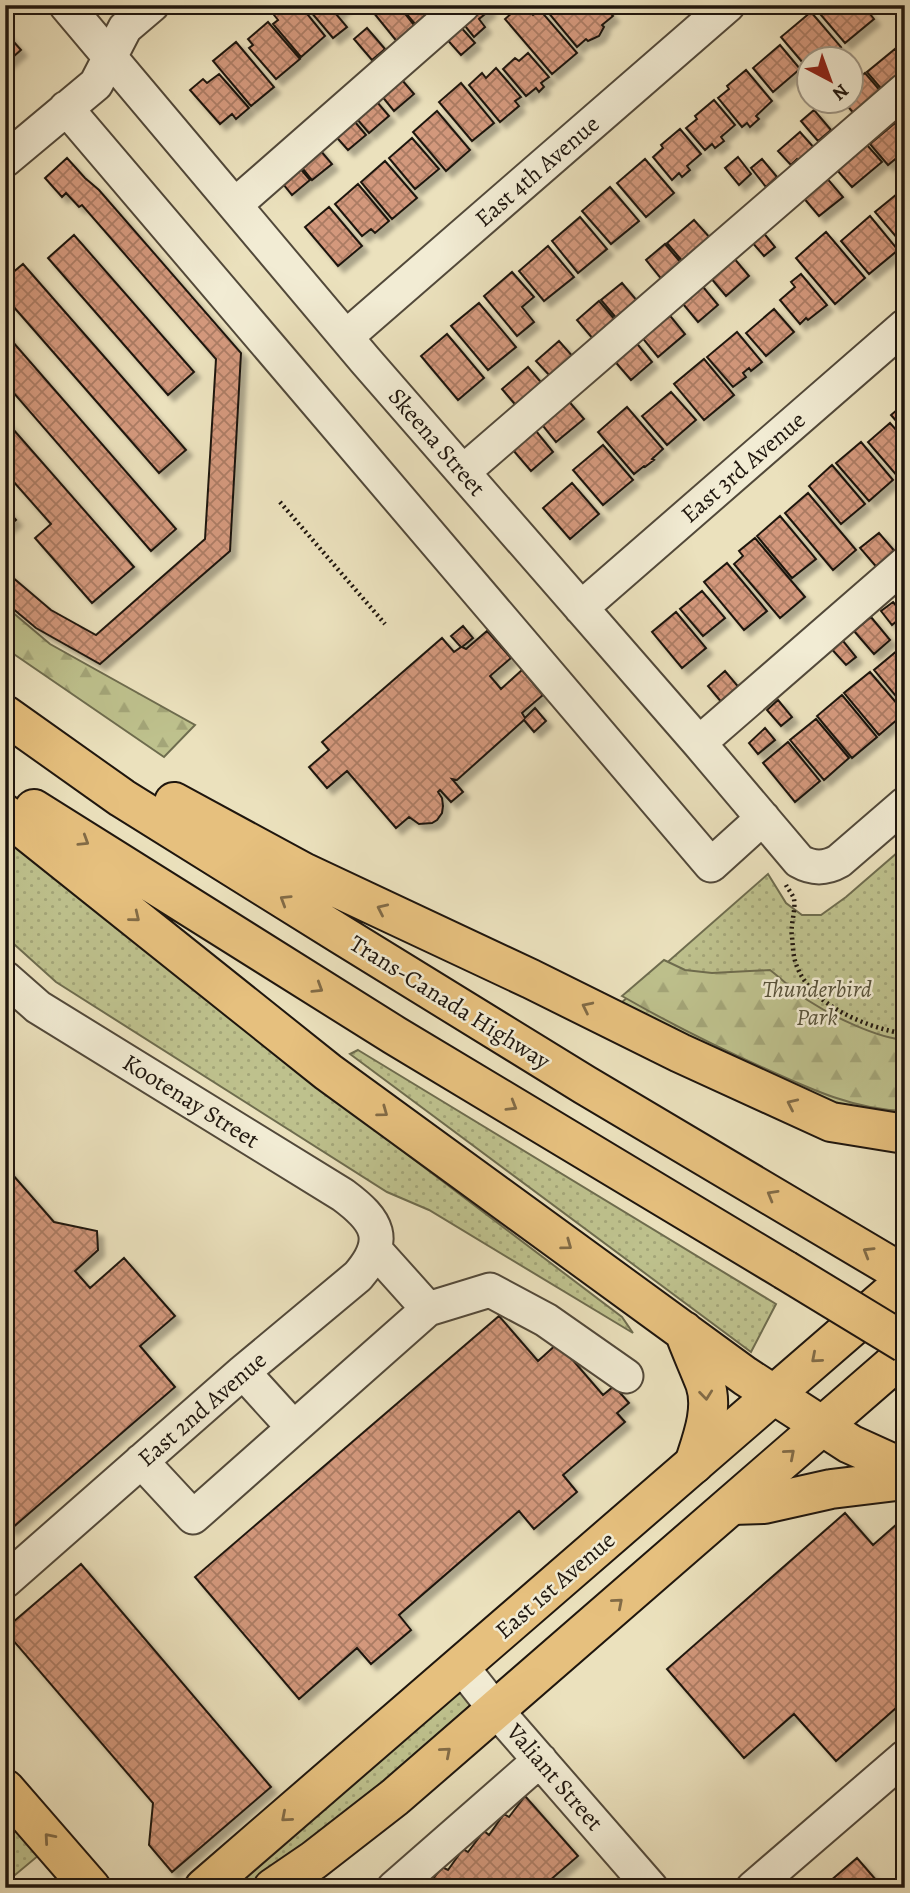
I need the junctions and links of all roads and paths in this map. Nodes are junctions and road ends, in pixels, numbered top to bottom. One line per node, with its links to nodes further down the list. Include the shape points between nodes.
1 (66, 5): 5 (street, Skeena Street)
2 (152, 5): 5 (street, via 125,28)
3 (463, 5): 9 (street)
4 (728, 5): 11 (street, East 4th Avenue)
5 (110, 57): 7 (street, via 96,84); 9 (street, Skeena Street)
6 (905, 90): 12 (street)
7 (66, 108): 8 (street); 23 (street, via 711,865)
8 (5, 160)
9 (235, 205): 11 (street, Skeena Street)
10 (905, 326): 15 (street, East 3rd Avenue)
11 (346, 337): 12 (street, Skeena Street)
12 (463, 472): 15 (street, Skeena Street)
13 (280, 502): 16 (path)
14 (905, 564): 19 (street)
15 (581, 608): 19 (street, Skeena Street)
16 (385, 624)
17 (5, 705): 25 (main road, one-way to 17, via 303,872)
18 (5, 715): 29 (main road, Trans-Canada Highway, one-way to 18, via 328,927 122,798)
19 (699, 743): 23 (street, Skeena Street)
20 (5, 792): 33 (main road, one-way to 33, bridge, via 394,1035)
21 (905, 804): 23 (street, Skeena Street, via 829,867 799,861)
22 (5, 814): 32 (main road, one-way to 32, via 328,1072)
23 (762, 818)
24 (5, 978): 28 (street, Kootenay Street, via 38,1007 343,1195 364,1212)
25 (831, 1122): 26 (main road); 27 (main road)
26 (905, 1134)
27 (905, 1157)
28 (375, 1239): 31 (street, Kootenay Street); 35 (street, East 2nd Avenue, via 369,1263 358,1276)
29 (905, 1275)
30 (905, 1281): 37 (main road, East 1st Avenue, one-way to 37)
31 (428, 1309): 36 (street, via 490,1290 546,1320); 39 (street)
32 (684, 1331): 37 (main road); 41 (main road, one-way to 41, via 706,1385 705,1429)
33 (905, 1343)
34 (905, 1354): 38 (main road)
35 (243, 1372): 39 (street); 40 (street, East 2nd Avenue)
36 (626, 1376)
37 (774, 1395): 38 (main road); 41 (main road, East 1st Avenue)
38 (822, 1426): 42 (main road); 44 (main road, one-way to 38)
39 (293, 1427): 40 (street, via 192,1517)
40 (141, 1461): 45 (street, East 2nd Avenue)
41 (694, 1464): 46 (main road, East 1st Avenue)
42 (905, 1469)
43 (905, 1480): 44 (main road, via 831,1489 764,1504)
44 (732, 1504): 47 (main road, one-way to 44)
45 (5, 1581)
46 (461, 1666): 47 (street, Valiant Street); 52 (main road, East 1st Avenue, one-way to 52)
47 (495, 1709): 49 (street, Valiant Street); 53 (main road, one-way to 47, via 395,1797)
48 (905, 1757): 56 (street)
49 (540, 1760): 54 (street); 55 (street, Valiant Street)
50 (5, 1789): 51 (main road, one-way to 50)
51 (91, 1888)
52 (204, 1888)
53 (274, 1888)
54 (394, 1888)
55 (651, 1888)
56 (753, 1888)

